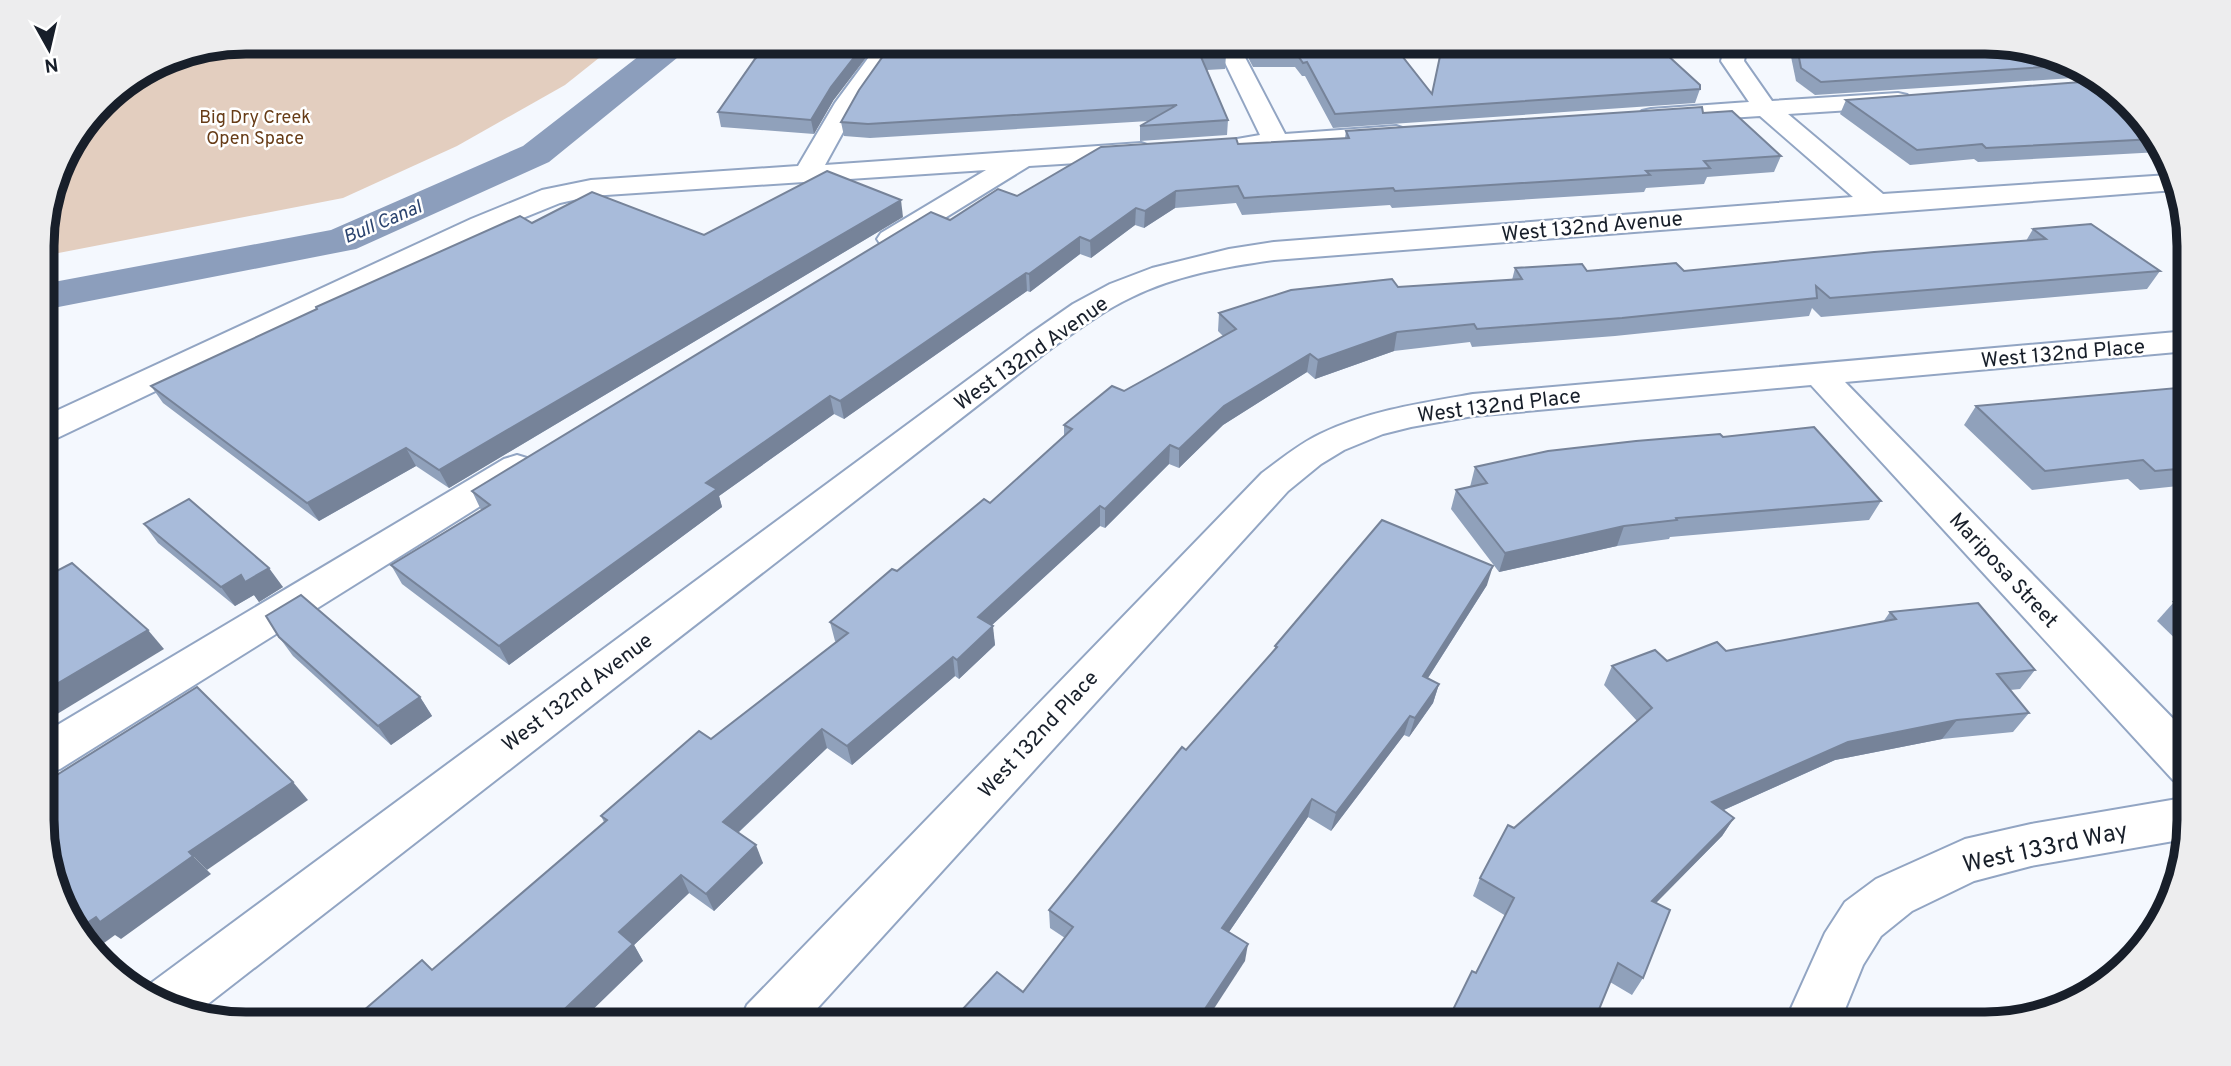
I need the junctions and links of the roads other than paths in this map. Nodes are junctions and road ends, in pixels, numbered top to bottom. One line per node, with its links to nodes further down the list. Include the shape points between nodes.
1 (1232, 54): 8 (street)
2 (1734, 54): 5 (street, via 1732,61)
3 (882, 55): 12 (street, via 847,103)
4 (1916, 98): 5 (street)
5 (1766, 108): 6 (street); 14 (street)
6 (1616, 119)
7 (1426, 132): 8 (street)
8 (1276, 142): 9 (street)
9 (1223, 146)
10 (1169, 149): 11 (street)
11 (1023, 159): 12 (street); 15 (street)
12 (807, 174): 18 (street, via 591,188 552,196)
13 (2166, 183): 14 (street, West 132nd Avenue)
14 (1877, 203): 23 (street, West 132nd Avenue, via 1274,251 1194,265 1123,289 1038,344)
15 (867, 254)
16 (2177, 342): 17 (street, West 132nd Place)
17 (1819, 374): 21 (street, Mariposa Street); 25 (street, West 132nd Place, via 1473,405 1378,423 1313,453 1275,482)
18 (55, 426)
19 (545, 450): 20 (street)
20 (54, 750)
21 (2177, 753)
22 (2177, 820): 24 (street, West 133rd Way, via 1965,861 1894,895 1863,919 1843,950)
23 (173, 997)
24 (1817, 1011)
25 (778, 1012)

